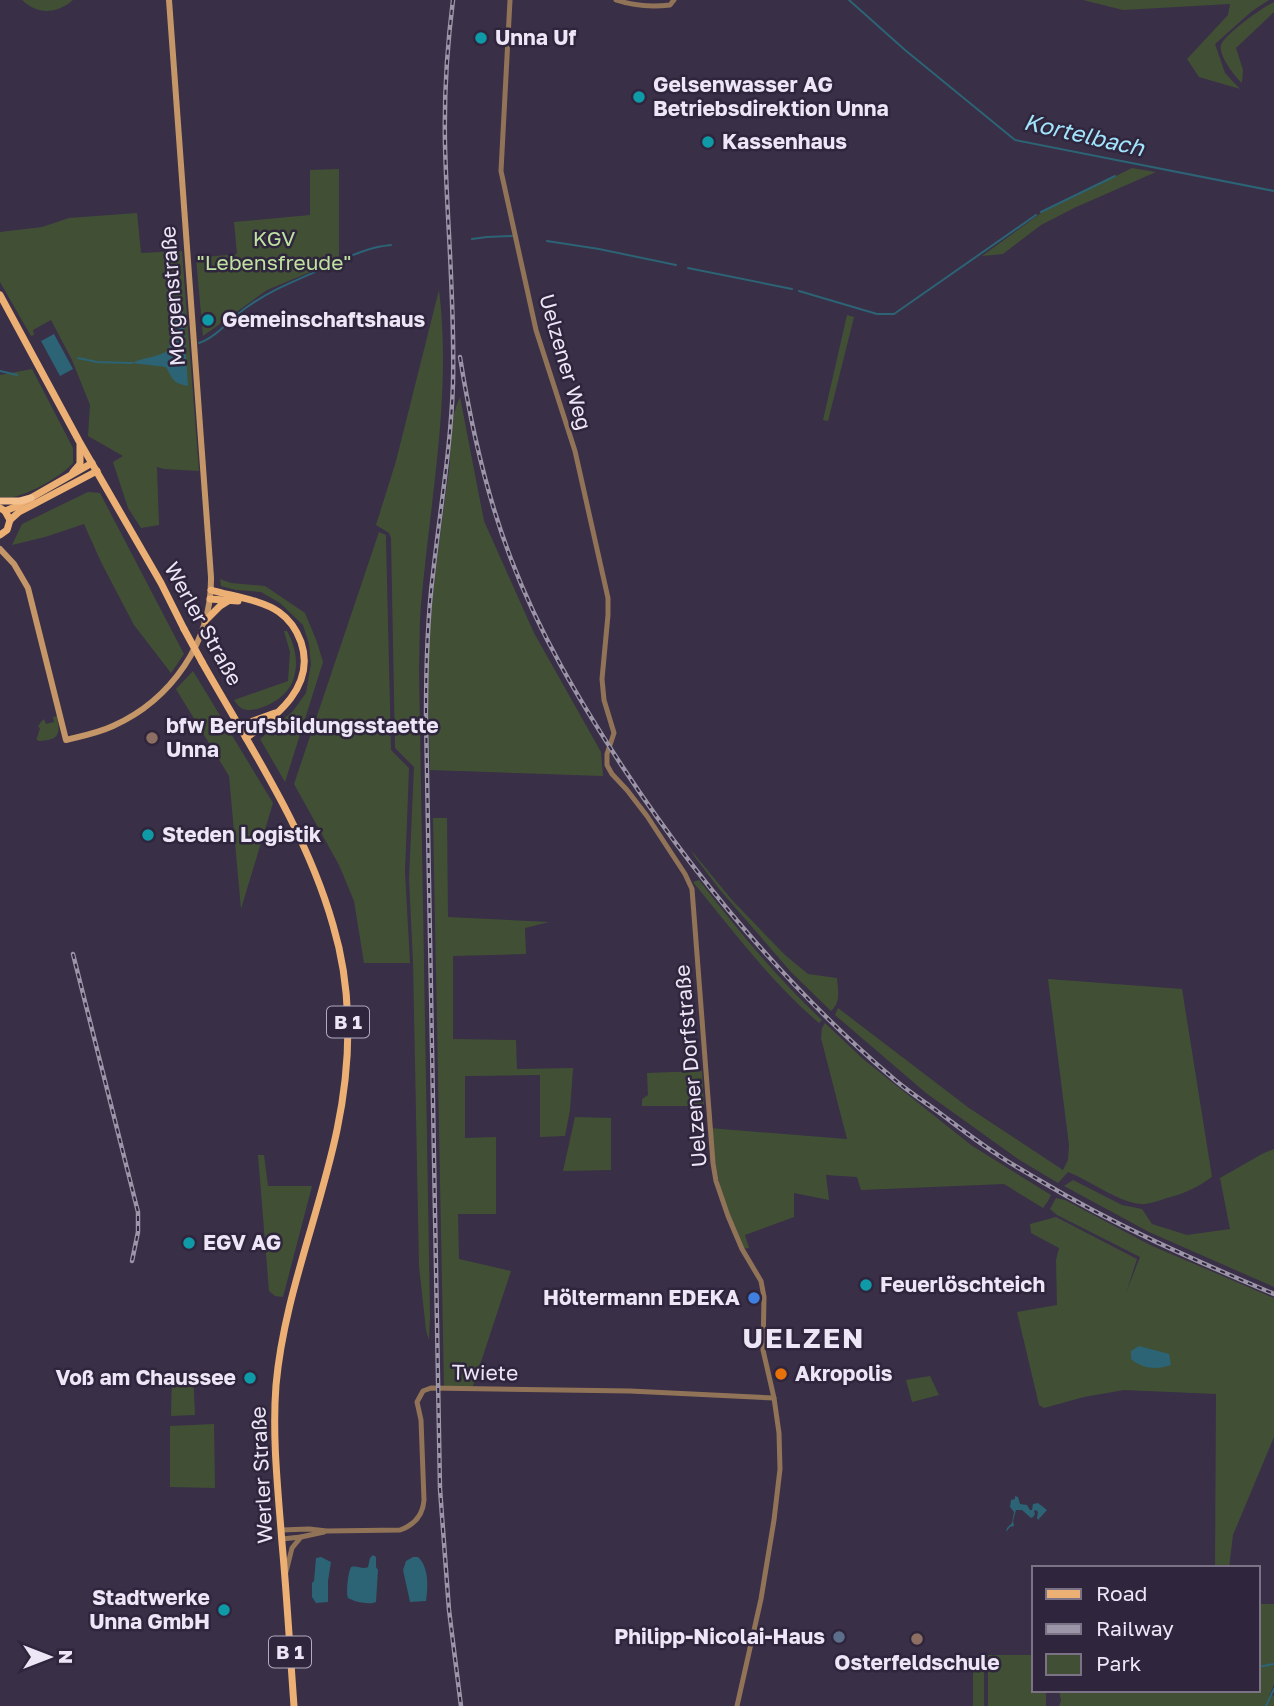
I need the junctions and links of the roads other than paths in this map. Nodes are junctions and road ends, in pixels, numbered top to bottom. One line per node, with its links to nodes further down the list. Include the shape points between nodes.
1 (169, 0): 16 (main road, Morgenstraße)
2 (510, 0): 23 (street, Uelzener Weg, via 501,171 536,330 575,451 605,585 608,615 603,690)
3 (616, 0): 4 (street, via 636,5)
4 (673, 2)
5 (0, 295): 6 (main road, B 1)
6 (79, 440): 7 (main road, Werler Straße / B 1); 9 (main road, via 80,464)
7 (92, 463): 8 (main road, Werler Straße / B 1); 9 (main road)
8 (97, 471): 13 (main road); 22 (main road, Werler Straße / B 1, bridge)
9 (69, 477): 10 (main road)
10 (31, 498): 11 (highway); 12 (main road)
11 (0, 501)
12 (3, 510): 13 (main road)
13 (9, 520): 14 (main road)
14 (2, 534): 15 (main road)
15 (3, 551): 20 (main road, Morgenstraße, via 28,588 66,740 106,729 150,703 181,671)
16 (211, 590): 17 (main road, Morgenstraße); 19 (main road)
17 (210, 599): 18 (main road); 20 (main road, Morgenstraße)
18 (228, 600): 19 (main road); 20 (main road)
19 (252, 602): 21 (main road, via 278,611 302,645 303,677 295,695)
20 (205, 621)
21 (279, 712): 22 (main road); 24 (main road)
22 (240, 728): 24 (main road, Werler Straße / B 1)
23 (614, 730): 25 (street, Uelzener Dorfstraße, via 606,758 608,768 647,816 692,889 713,1163 728,1216 763,1287 763,1345)
24 (246, 738): 26 (main road, Werler Straße / B 1, via 315,872 334,927 348,1013 342,1102 288,1308 276,1386)
25 (774, 1398): 27 (street, Twiete, via 430,1388 417,1402 424,1500 418,1519 400,1530); 32 (street, Uelzener Dorfstraße, via 779,1433 778,1494)
26 (281, 1530): 27 (street, Twiete); 29 (main road, Werler Straße / B 1)
27 (327, 1531): 28 (street, Twiete)
28 (301, 1537): 29 (street, Twiete); 30 (street, via 292,1548)
29 (282, 1539): 30 (main road, Werler Straße / B 1)
30 (285, 1575): 31 (main road, Werler Straße / B 1)
31 (294, 1706)
32 (737, 1706)

